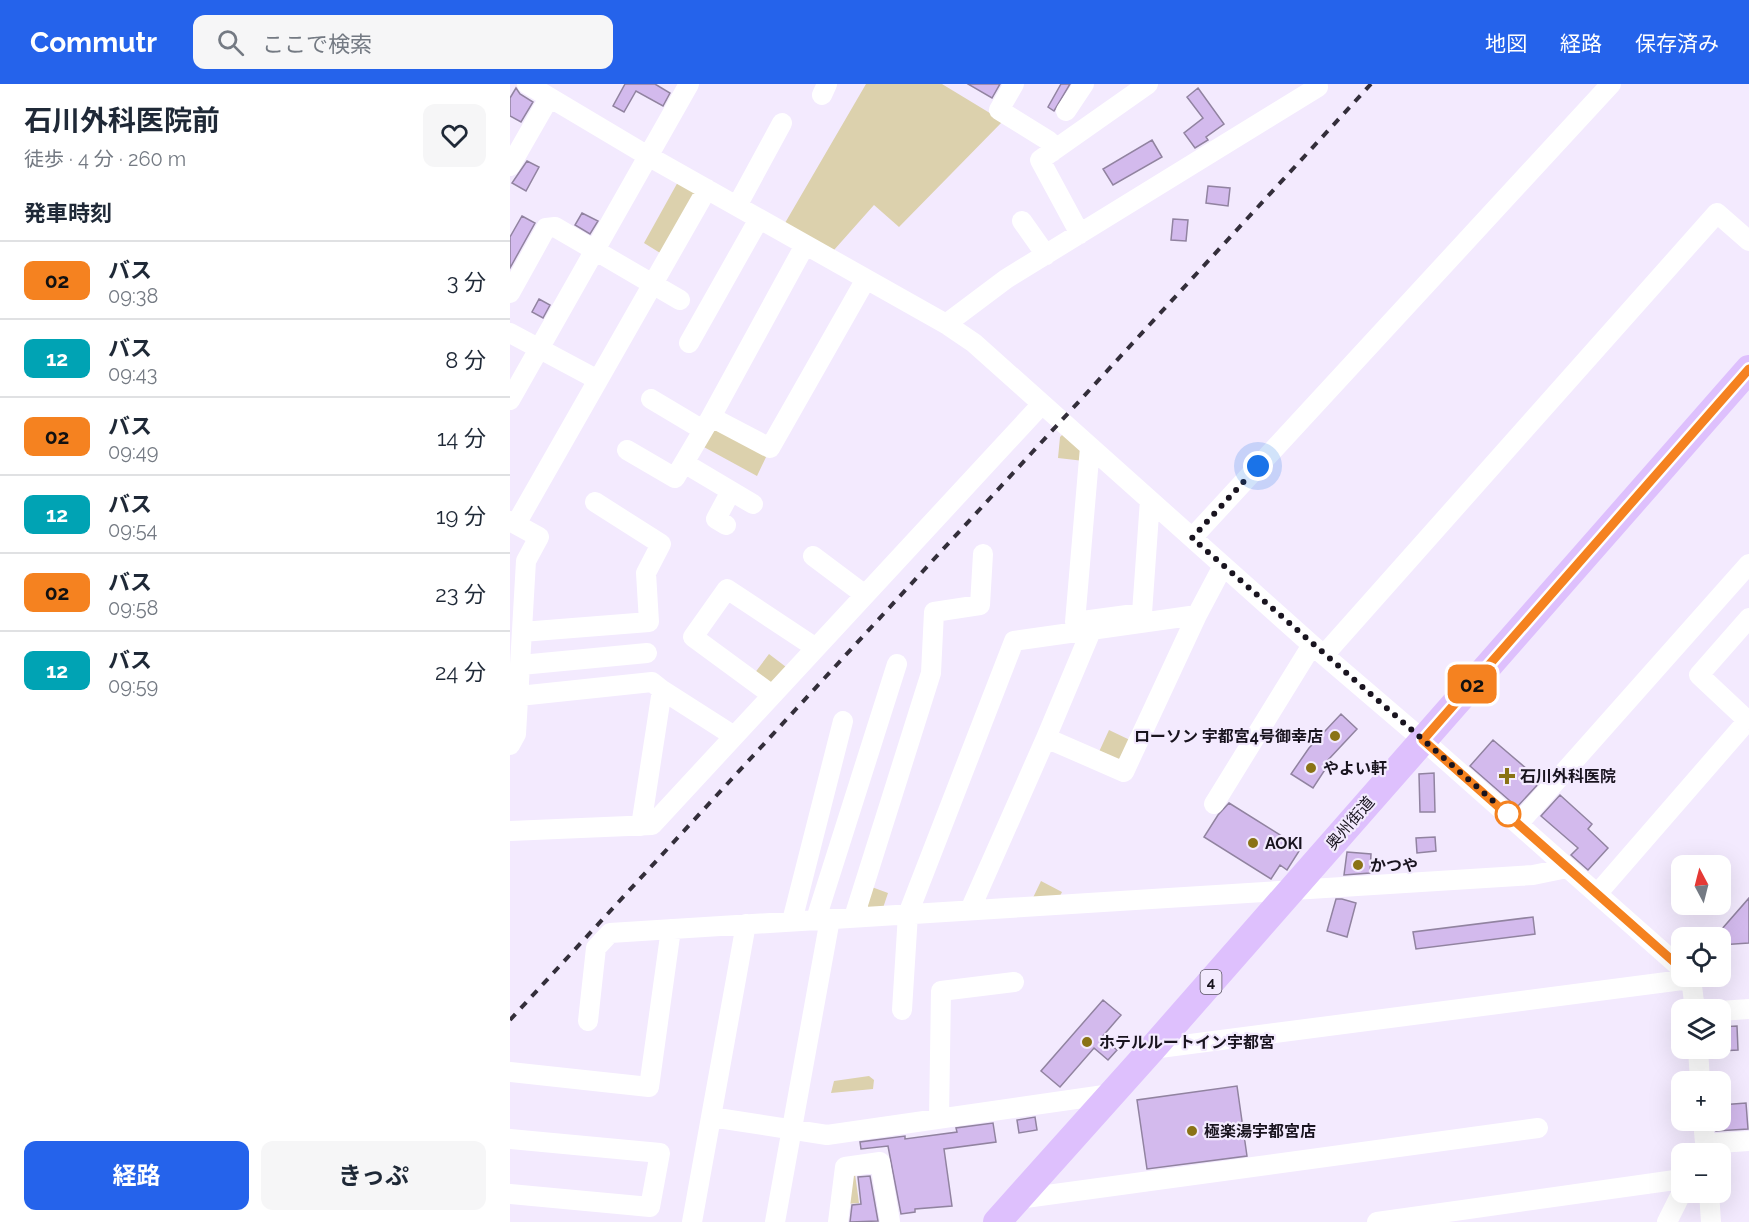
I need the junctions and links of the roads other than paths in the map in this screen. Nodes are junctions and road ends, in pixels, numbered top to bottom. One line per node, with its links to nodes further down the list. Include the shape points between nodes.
1 (527, 84): 8 (street)
2 (689, 84): 12 (street)
3 (1014, 84): 11 (street, via 999,110 1049,141)
4 (1084, 84): 9 (street)
5 (1148, 84): 11 (street)
6 (1317, 84): 18 (street, via 1318,87)
7 (1611, 84): 46 (street)
8 (549, 98): 12 (street); 13 (street)
9 (1066, 111)
10 (782, 123): 15 (street)
11 (1052, 152): 18 (street, via 1040,160)
12 (648, 156): 14 (street); 21 (street)
13 (510, 166)
14 (707, 189): 15 (street); 24 (street)
15 (737, 206): 16 (street)
16 (759, 219): 20 (street); 29 (street)
17 (1022, 221): 22 (street)
18 (1080, 234): 22 (street)
19 (1749, 242): 57 (street, via 1717,213)
20 (806, 245): 23 (street); 36 (street)
21 (595, 250): 24 (street); 25 (street, via 555,227 546,228); 30 (street)
22 (1046, 255): 27 (street)
23 (866, 279): 27 (street); 36 (street, via 770,448)
24 (652, 285): 26 (street); 32 (street)
25 (510, 292)
26 (680, 300)
27 (946, 324): 35 (street, via 974,343)
28 (510, 333): 30 (street)
29 (689, 343)
30 (540, 348): 32 (street); 34 (street)
31 (1749, 369): 67 (highway, 奥州街道 / 4)
32 (598, 381): 44 (street)
33 (651, 399): 36 (street)
34 (510, 400)
35 (1042, 404): 37 (street); 51 (street)
36 (707, 423): 39 (street)
37 (1090, 447): 41 (street); 41 (street, via 1075,622 1142,613)
38 (627, 450): 39 (street)
39 (680, 471): 40 (street)
40 (731, 491): 43 (street); 45 (street, via 716,519)
41 (1150, 500): 46 (street)
42 (595, 502): 55 (street, via 661,544 646,573 649,622)
43 (753, 504)
44 (513, 522): 55 (street, via 539,537 526,561)
45 (726, 525)
46 (1192, 538): 50 (street)
47 (983, 554): 78 (street, via 980,605 934,612 931,673)
48 (813, 555): 51 (street)
49 (1749, 564): 70 (street)
50 (1223, 566): 52 (street); 57 (street)
51 (865, 596): 56 (street)
52 (1197, 615): 54 (street); 66 (street, via 1124,772)
53 (1749, 618): 63 (street, via 1699,675)
54 (1091, 631): 66 (street); 77 (street, via 1014,641)
55 (522, 632): 60 (street)
56 (816, 648): 62 (street); 62 (street, via 727,589 693,637)
57 (1318, 650): 67 (street); 69 (street)
58 (647, 653): 60 (street)
59 (897, 664): 79 (street)
60 (517, 679): 61 (street, via 652,682); 68 (street, via 516,734)
61 (662, 690): 65 (street); 71 (street)
62 (772, 695): 65 (street)
63 (1748, 719): 75 (street)
64 (843, 721): 80 (street)
65 (734, 736): 71 (street, via 652,825)
66 (1046, 738): 76 (street)
67 (1423, 740): 70 (street); 74 (highway, 奥州街道 / 4)
68 (510, 745)
69 (1214, 804)
70 (1518, 824): 73 (street)
71 (641, 825): 72 (street)
72 (510, 831)
73 (1568, 868): 74 (street, via 1533,874); 75 (street)
74 (1291, 890): 76 (street); 90 (highway, 奥州街道 / 4)
75 (1598, 894): 83 (street)
76 (970, 910): 77 (street)
77 (908, 914): 78 (street); 87 (street)
78 (854, 917): 79 (street)
79 (823, 919): 80 (street); 96 (street)
80 (792, 921): 81 (street)
81 (746, 924): 82 (street); 93 (street)
82 (671, 929): 89 (street, via 610,933 596,948); 91 (street, via 649,1088)
83 (1671, 960)
84 (1671, 977): 90 (street)
85 (1014, 982): 94 (street, via 941,991)
86 (1749, 1009): 88 (street)
87 (902, 1010)
88 (1731, 1010)
89 (588, 1021)
90 (1152, 1049): 92 (highway, 奥州街道 / 4)
91 (510, 1072)
92 (1111, 1094): 94 (street); 102 (highway, 奥州街道 / 4)
93 (711, 1117): 96 (street); 105 (street)
94 (939, 1119): 96 (street, via 827,1135)
95 (1538, 1128): 102 (street)
96 (792, 1130): 106 (street)
97 (510, 1139): 101 (street, via 660,1153 650,1207)
98 (1749, 1141): 99 (street)
99 (1731, 1144)
100 (1671, 1181): 110 (street)
101 (510, 1194)
102 (1018, 1199): 109 (highway, 奥州街道 / 4)
103 (1676, 1203): 111 (street)
104 (1710, 1203): 112 (street)
105 (692, 1222)
106 (775, 1222)
107 (838, 1222): 108 (street, via 845,1167 880,1162)
108 (890, 1222)
109 (997, 1222)
110 (1377, 1222)
111 (1667, 1222)
112 (1711, 1222)

